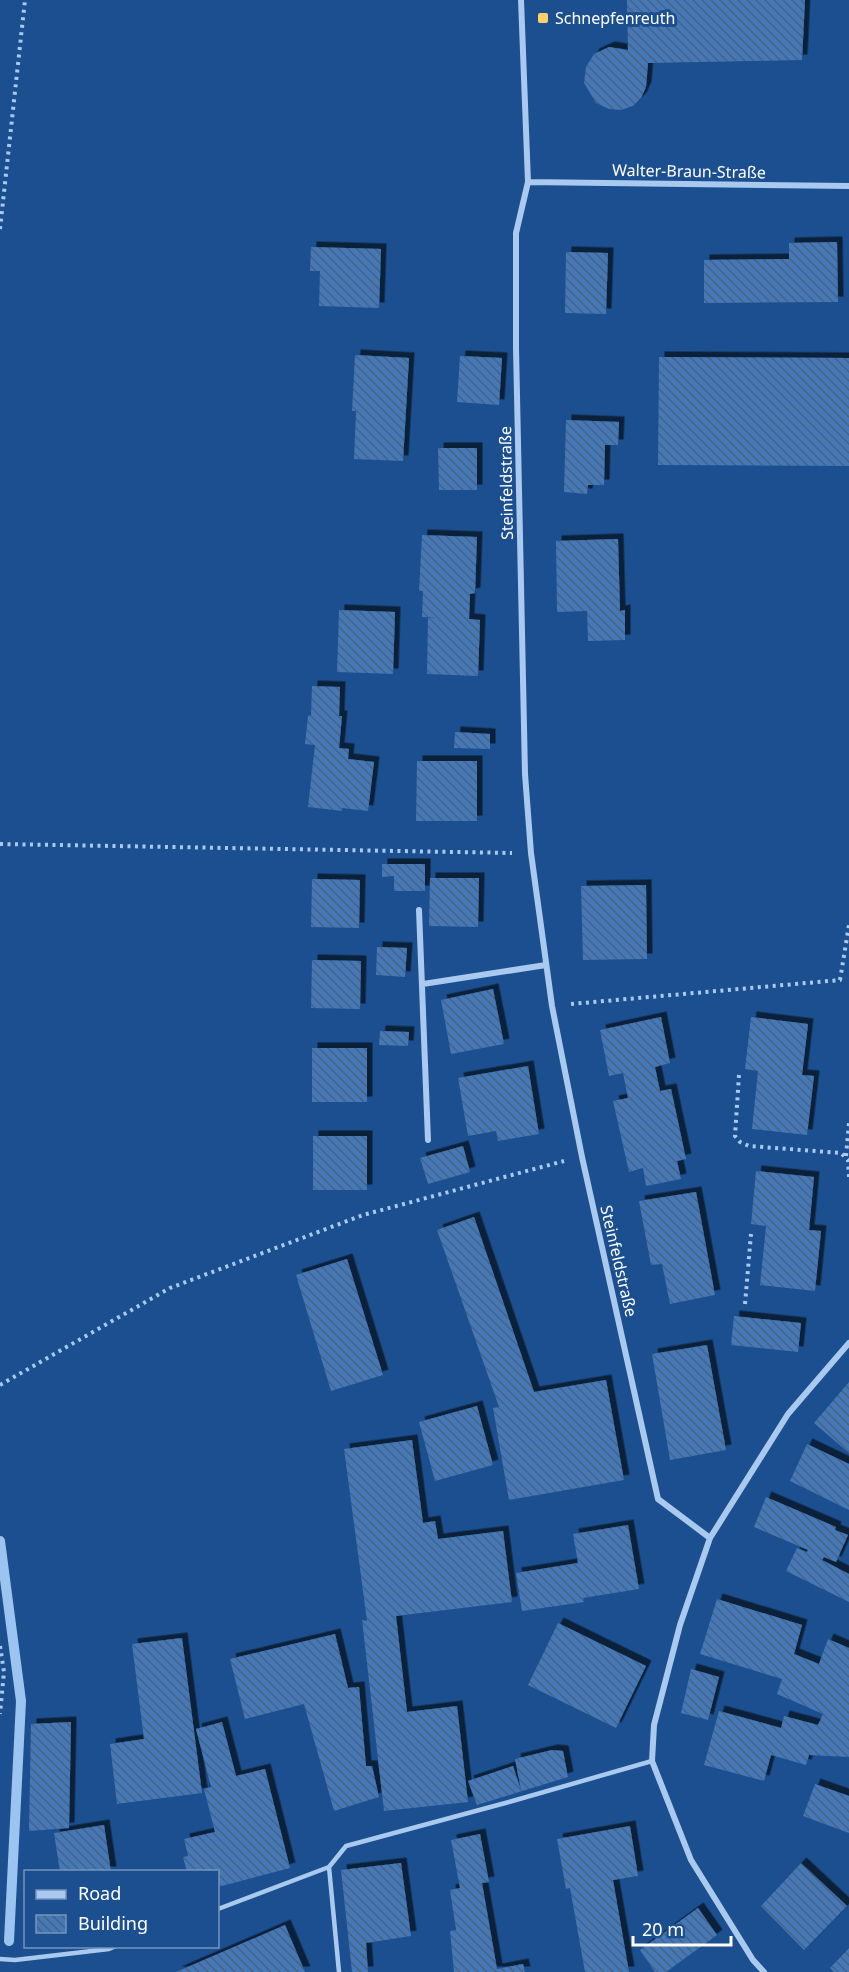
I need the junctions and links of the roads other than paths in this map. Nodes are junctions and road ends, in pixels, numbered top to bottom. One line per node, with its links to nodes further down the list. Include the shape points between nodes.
1 (521, 0): 2 (street, Steinfeldstraße)
2 (528, 182): 3 (street, Walter-Braun-Straße); 5 (street, Steinfeldstraße, via 516,233 525,774)
3 (849, 186)
4 (419, 910): 6 (street)
5 (546, 965): 6 (street); 9 (street, Steinfeldstraße, via 582,1157 658,1499)
6 (423, 984): 7 (street)
7 (428, 1140)
8 (849, 1343): 9 (street, via 788,1414)
9 (710, 1538): 10 (street, via 680,1624 654,1725)
10 (652, 1761): 11 (lane, via 346,1846); 16 (street, via 691,1860)
11 (329, 1867): 12 (lane); 15 (lane)
12 (219, 1909)
13 (112, 1948): 14 (lane)
14 (0, 1959)
15 (339, 1972)
16 (764, 1972)

